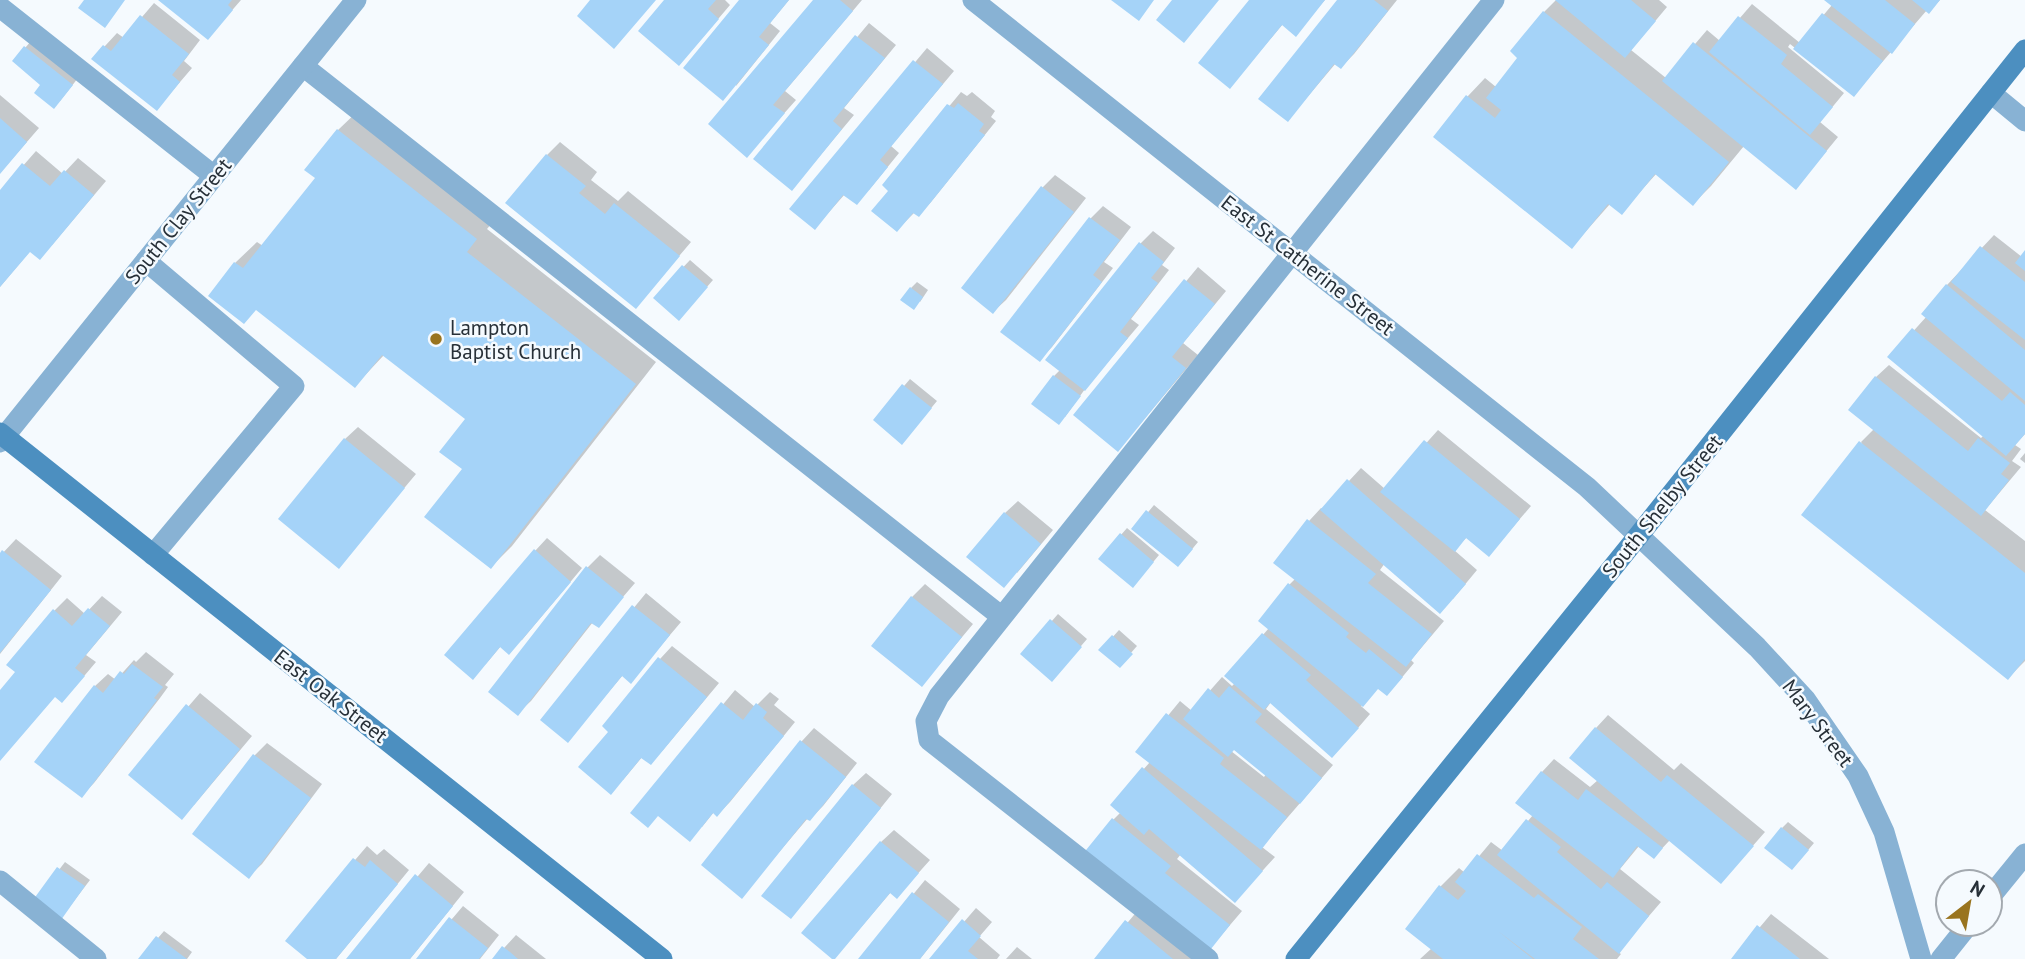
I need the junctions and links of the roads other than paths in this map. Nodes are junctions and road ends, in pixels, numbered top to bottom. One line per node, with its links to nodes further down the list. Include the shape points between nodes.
1 (356, 0): 6 (street, South Clay Street)
2 (974, 0): 10 (street, East St Catherine Street)
3 (1494, 0): 10 (street)
4 (0, 7): 9 (street)
5 (2025, 50): 7 (main road, South Shelby Street)
6 (303, 66): 9 (street, South Clay Street); 15 (street)
7 (1991, 93): 8 (street); 13 (main road, South Shelby Street)
8 (2025, 121)
9 (214, 176): 11 (street, South Clay Street)
10 (1291, 252): 13 (street, East St Catherine Street, via 1587,487); 15 (street)
11 (146, 261): 12 (street, South Clay Street); 14 (street, via 294,386)
12 (1, 438): 14 (main road, East Oak Street)
13 (1639, 535): 23 (main road, South Shelby Street); 24 (street, Mary Street, via 1805,699 1858,776 1884,832)
14 (153, 555): 21 (main road, East Oak Street)
15 (1002, 617): 22 (street, via 939,695 926,722 929,740)
16 (2025, 853): 17 (street)
17 (2004, 879)
18 (0, 881): 20 (street)
19 (1958, 938): 25 (street)
20 (96, 959)
21 (662, 959)
22 (1208, 959)
23 (1296, 959)
24 (1921, 959)
25 (1941, 959)

